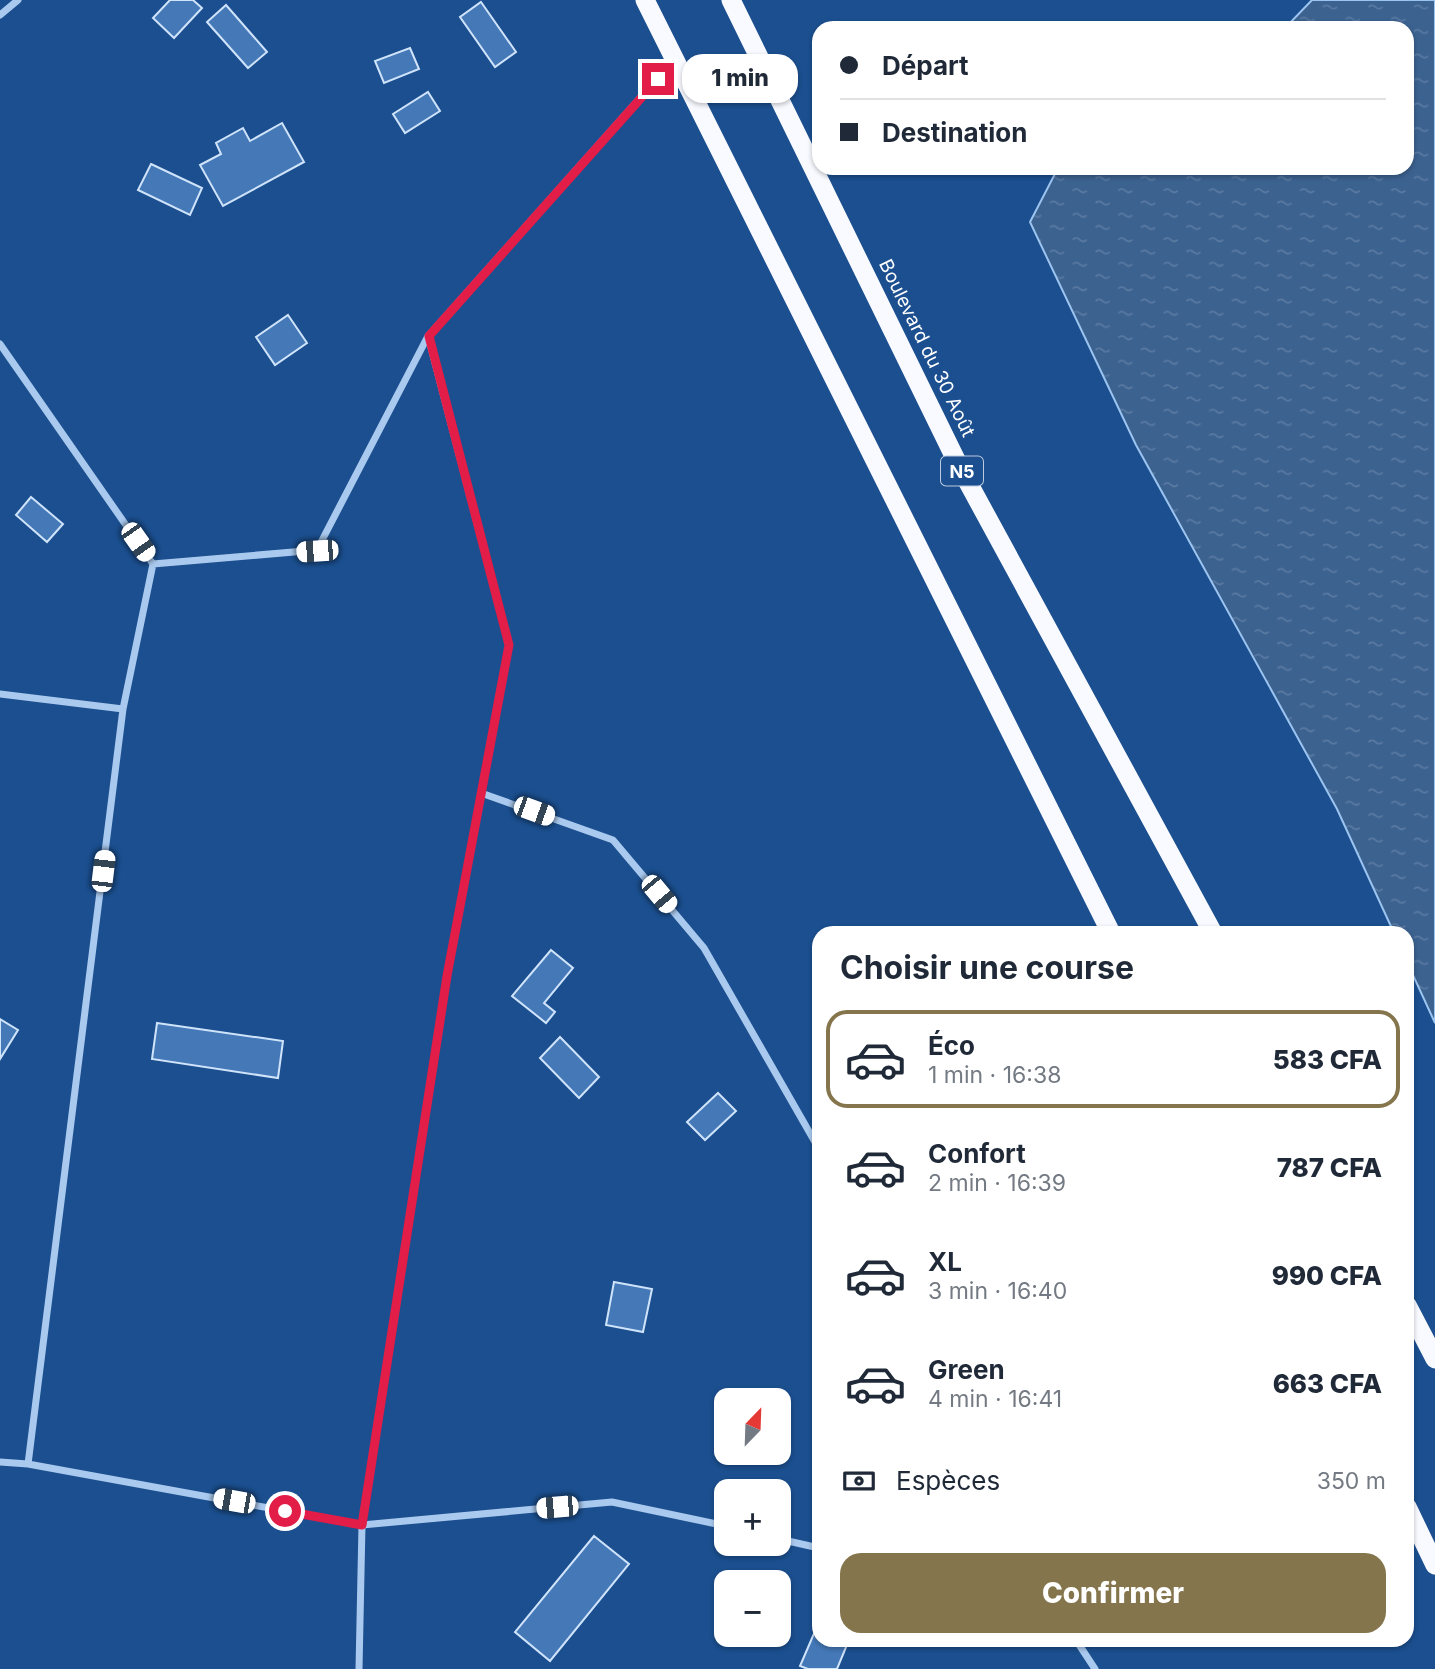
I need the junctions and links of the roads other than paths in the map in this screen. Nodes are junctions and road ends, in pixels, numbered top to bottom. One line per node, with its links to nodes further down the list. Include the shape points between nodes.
1 (18, 0): 4 (street)
2 (645, 0): 5 (highway)
3 (731, 0): 6 (highway, Boulevard du 30 Août / N5)
4 (0, 15)
5 (675, 59): 8 (street); 14 (highway)
6 (812, 166)
7 (817, 175): 15 (highway, Boulevard du 30 Août / N5, via 957,462)
8 (429, 336): 10 (street, via 317,551); 13 (street, via 509,645)
9 (0, 344): 10 (street)
10 (153, 564): 12 (street)
11 (0, 694): 12 (street)
12 (123, 709): 20 (street)
13 (481, 793): 16 (street, via 613,840 704,948); 23 (street, via 447,976)
14 (1108, 926)
15 (1209, 926)
16 (812, 1137)
17 (1414, 1318): 18 (highway)
18 (1435, 1359)
19 (0, 1462): 20 (street)
20 (28, 1464): 23 (street)
21 (1414, 1521): 26 (highway)
22 (714, 1523): 23 (street, via 612,1502)
23 (362, 1525): 28 (street)
24 (791, 1542): 25 (street)
25 (812, 1546)
26 (1435, 1564)
27 (1081, 1647): 29 (street)
28 (359, 1669)
29 (1095, 1669)

